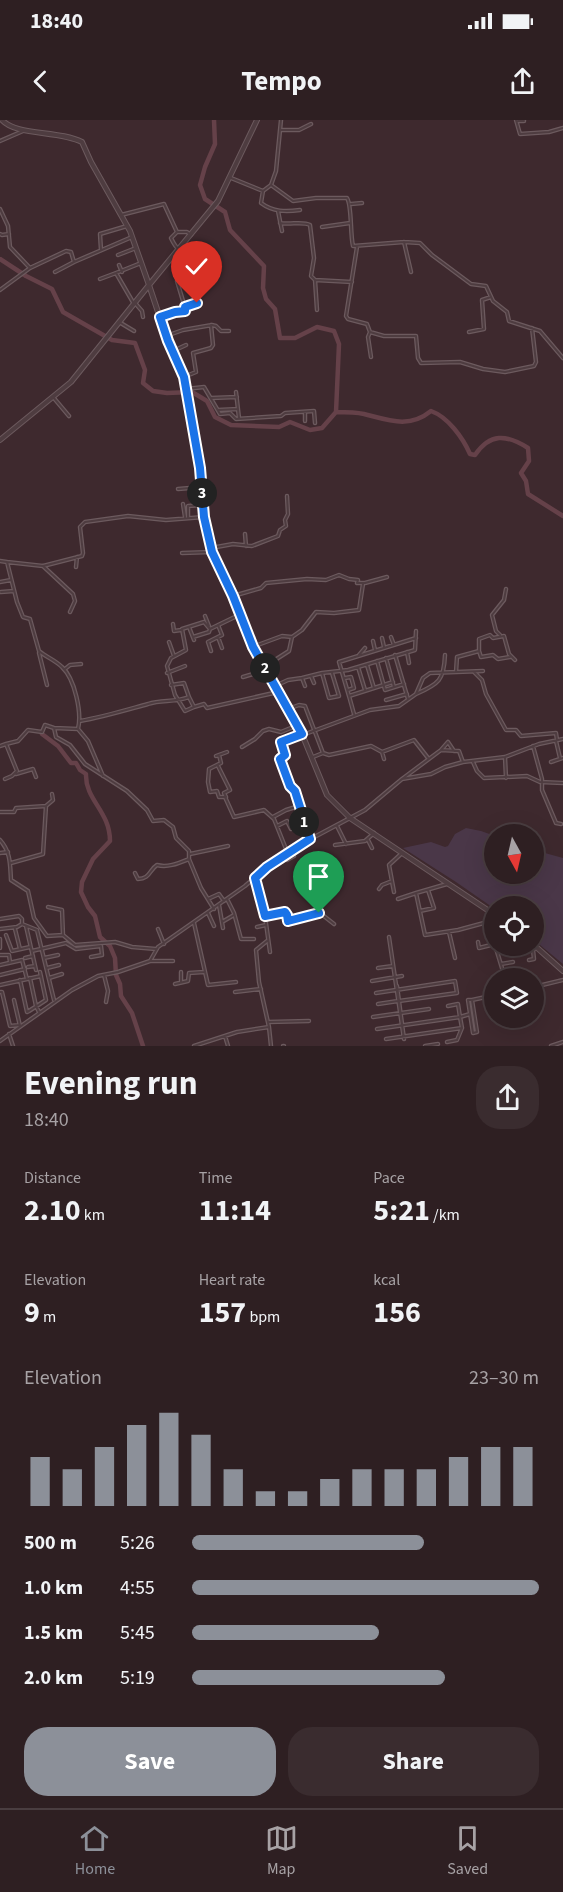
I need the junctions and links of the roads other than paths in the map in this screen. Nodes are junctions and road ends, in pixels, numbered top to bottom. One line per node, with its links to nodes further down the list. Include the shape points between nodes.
1 (2, 120): 8 (street, via 11,128)
2 (257, 120): 11 (street)
3 (281, 120): 9 (street)
4 (517, 121): 5 (street); 7 (street, via 520,134)
5 (524, 121)
6 (311, 124): 9 (street, via 299,130)
7 (563, 128)
8 (26, 130): 10 (street); 19 (street, via 82,142)
9 (281, 130): 12 (street)
10 (0, 141)
11 (229, 177): 13 (street); 28 (street, via 218,201)
12 (271, 185): 13 (street); 14 (street, via 293,201 346,198)
13 (263, 191): 18 (street, via 261,203)
14 (351, 204): 15 (street); 21 (street)
15 (362, 204)
16 (0, 209): 27 (street)
17 (300, 210): 18 (street)
18 (278, 211): 20 (street)
19 (121, 215): 22 (street); 25 (street, via 162,203)
20 (280, 223): 24 (street); 47 (street, via 310,225 314,258 311,276)
21 (350, 223): 23 (street); 31 (street, via 352,244)
22 (127, 226): 29 (street); 34 (street, via 100,234)
23 (322, 227)
24 (282, 231)
25 (177, 232): 28 (street); 33 (street, via 171,238)
26 (0, 234): 27 (street)
27 (9, 234): 40 (street, via 11,249)
28 (191, 235): 33 (street)
29 (132, 237): 32 (street); 34 (street)
30 (404, 242): 31 (street); 43 (street); 52 (street, via 422,244 471,284 486,286)
31 (357, 246): 49 (street)
32 (136, 248): 35 (street); 38 (street)
33 (179, 250): 36 (street); 50 (street)
34 (101, 251): 37 (street)
35 (118, 255)
36 (199, 255)
37 (74, 262): 40 (street, via 68,250); 41 (street)
38 (141, 262): 42 (street); 50 (street)
39 (119, 265): 42 (street)
40 (30, 268): 51 (street)
41 (55, 272)
42 (122, 272): 44 (street)
43 (411, 272)
44 (116, 273): 46 (street); 53 (street)
45 (198, 276): 54 (street, via 197,303)
46 (100, 279)
47 (315, 280): 49 (street); 55 (street)
48 (177, 281): 54 (street)
49 (352, 282): 63 (street, via 347,318 367,324)
50 (149, 285): 53 (street); 57 (street)
51 (0, 290)
52 (491, 297): 60 (street, via 507,312 511,322); 64 (street, via 482,300 484,328)
53 (134, 303): 56 (street); 58 (street)
54 (185, 307): 57 (street, via 185,311)
55 (317, 310)
56 (143, 317)
57 (160, 317): 65 (street)
58 (119, 322): 61 (street); 73 (street, via 77,375)
59 (211, 325): 62 (street); 65 (street); 70 (street, via 213,345 193,353 196,372)
60 (532, 328): 63 (street, via 535,364 505,372 460,362 421,363 416,336); 69 (street, via 544,333)
61 (134, 331)
62 (229, 331)
63 (370, 332): 68 (street)
64 (469, 332)
65 (166, 336): 67 (street)
66 (186, 345): 67 (street)
67 (173, 351): 70 (street)
68 (370, 357)
69 (563, 358)
70 (184, 377): 71 (street)
71 (187, 389): 75 (street, via 204,387); 84 (street)
72 (236, 393): 74 (street)
73 (53, 397): 79 (street); 83 (street)
74 (237, 397): 75 (street); 76 (street)
75 (211, 399): 77 (street)
76 (238, 409): 77 (street); 80 (street)
77 (218, 410): 80 (street)
78 (304, 412): 80 (street); 81 (street); 82 (street, via 314,411)
79 (69, 416)
80 (238, 418)
81 (305, 421)
82 (315, 423)
83 (0, 440)
84 (202, 487): 85 (street); 88 (street)
85 (178, 489)
86 (287, 496): 92 (street, via 286,526 278,535)
87 (183, 504): 89 (street)
88 (203, 505): 89 (street, via 187,507); 90 (street)
89 (186, 517): 90 (street); 95 (street, via 128,516 85,522 80,531 83,555)
90 (204, 517): 93 (street)
91 (245, 534): 92 (street)
92 (246, 546): 93 (street, via 233,544)
93 (211, 550): 94 (street); 107 (street)
94 (182, 553)
95 (76, 557): 98 (street); 99 (street)
96 (0, 561): 97 (street)
97 (8, 562): 98 (street); 101 (street)
98 (43, 567): 108 (street, via 73,594 75,601)
99 (76, 567)
100 (387, 577): 103 (street)
101 (11, 580): 102 (street); 105 (street)
102 (0, 582)
103 (363, 583): 107 (street, via 339,575 326,580 266,583); 118 (street, via 359,610 316,612)
104 (506, 589): 117 (street, via 504,600 492,615)
105 (14, 591): 106 (street); 130 (street, via 23,616 32,624)
106 (1, 592)
107 (233, 596): 109 (street)
108 (70, 612)
109 (241, 614): 112 (street); 126 (street)
110 (205, 616): 114 (street)
111 (173, 624): 115 (street, via 174,632)
112 (218, 625): 114 (street); 119 (street, via 222,635)
113 (189, 627): 114 (street, via 204,622); 114 (street, via 194,639); 115 (street)
114 (210, 629)
115 (181, 630): 138 (street, via 186,650)
116 (416, 631): 122 (street)
117 (500, 635): 132 (street, via 480,637); 139 (street, via 504,636)
118 (292, 636): 126 (street); 149 (street, via 289,651)
119 (218, 637): 127 (street); 131 (street, via 208,642)
120 (392, 637): 125 (street)
121 (382, 638): 128 (street)
122 (416, 638): 125 (street); 133 (street, via 415,650)
123 (372, 641): 129 (street)
124 (169, 642): 138 (street)
125 (394, 645): 128 (street)
126 (253, 647): 149 (street)
127 (222, 648)
128 (384, 648): 129 (street)
129 (375, 650): 134 (street)
130 (39, 651): 148 (street); 165 (street)
131 (211, 651)
132 (479, 651): 139 (street, via 482,657); 155 (street, via 457,657)
133 (407, 652): 136 (street); 143 (street)
134 (366, 653): 135 (street); 135 (street, via 364,646)
135 (359, 655): 150 (street, via 339,662)
136 (395, 655): 140 (street); 164 (street)
137 (445, 655): 154 (street)
138 (174, 656): 156 (street)
139 (510, 657): 141 (street)
140 (386, 658): 142 (street); 162 (street)
141 (515, 660)
142 (377, 661): 145 (street); 166 (street)
143 (410, 663)
144 (81, 664): 148 (street)
145 (367, 664): 147 (street); 171 (street)
146 (185, 666): 156 (street)
147 (357, 667): 150 (street); 173 (street)
148 (65, 669): 185 (street, via 73,684)
149 (265, 669): 159 (street); 168 (street)
150 (342, 671): 153 (street); 161 (street)
151 (473, 671): 152 (street); 155 (street); 191 (street, via 482,680 506,730 516,729 521,736)
152 (483, 671)
153 (332, 672): 157 (street); 157 (street, via 339,696 329,698)
154 (444, 672): 155 (street); 176 (street, via 436,684); 176 (street, via 423,678)
155 (456, 672)
156 (167, 673): 167 (street)
157 (321, 673): 158 (street)
158 (311, 676): 160 (street); 163 (street)
159 (243, 677)
160 (302, 678): 168 (street); 169 (street)
161 (344, 678): 172 (street); 172 (street, via 351,676 354,688)
162 (393, 682): 166 (street); 170 (street)
163 (314, 683)
164 (404, 684): 170 (street); 175 (street)
165 (47, 685)
166 (384, 685): 170 (street, via 385,690); 171 (street)
167 (171, 686): 178 (street, via 184,682); 181 (street)
168 (275, 686): 174 (street)
169 (305, 686)
170 (394, 687)
171 (374, 688): 173 (street)
172 (348, 690): 177 (street)
173 (365, 690): 177 (street)
174 (278, 692): 182 (street, via 208,708 204,704); 183 (street)
175 (406, 694): 179 (street); 180 (street)
176 (416, 694): 179 (street)
177 (350, 696): 184 (street)
178 (189, 697): 181 (street); 182 (street)
179 (408, 699): 189 (street, via 399,706 370,710)
180 (386, 700)
181 (178, 702): 182 (street, via 185,711); 185 (street, via 149,703)
182 (194, 707)
183 (288, 709): 186 (street); 189 (street, via 304,704)
184 (354, 714)
185 (80, 721): 188 (street)
186 (298, 725): 190 (street); 198 (street, via 281,732 263,731)
187 (54, 728): 188 (street); 194 (street, via 45,725 42,732 27,730 18,741); 214 (street, via 56,737 66,741 85,764)
188 (78, 729): 214 (street, via 95,754)
189 (314, 730): 190 (street); 203 (street)
190 (302, 734): 204 (street); 224 (street, via 281,742 285,755 280,758)
191 (538, 735): 193 (street, via 556,733); 195 (street)
192 (563, 739): 193 (street)
193 (557, 740): 195 (street); 206 (street)
194 (6, 744): 196 (street); 213 (street)
195 (541, 744): 197 (street)
196 (0, 746)
197 (533, 746): 205 (street); 219 (street)
198 (242, 747)
199 (441, 750): 200 (street); 200 (street, via 448,742); 208 (street)
200 (454, 751): 209 (street, via 460,752)
201 (227, 752): 212 (street, via 217,755 221,763)
202 (382, 752): 203 (street, via 371,746); 207 (street); 208 (street, via 414,740)
203 (323, 753): 204 (street)
204 (313, 757): 227 (street, via 327,795)
205 (505, 757): 210 (street); 216 (street)
206 (562, 758): 211 (street)
207 (384, 759)
208 (428, 759): 218 (street)
209 (463, 762): 210 (street); 218 (street)
210 (473, 762): 216 (street, via 484,778)
211 (551, 762)
212 (217, 765): 222 (street, via 230,790 224,793); 222 (street, via 209,769 210,791)
213 (16, 774): 215 (street, via 33,769); 217 (street)
214 (103, 776): 243 (street, via 127,791 153,821 169,823)
215 (36, 777)
216 (506, 778): 219 (street, via 527,776)
217 (5, 779)
218 (402, 779): 227 (street)
219 (542, 782): 220 (street); 228 (street, via 544,798 556,823)
220 (563, 783)
221 (52, 794): 223 (street, via 53,800)
222 (226, 797): 226 (street, via 233,817 262,810)
223 (46, 806): 225 (street); 248 (street, via 44,854)
224 (299, 806): 226 (street); 233 (street)
225 (0, 812)
226 (273, 817): 229 (street)
227 (350, 818): 230 (street); 232 (street)
228 (561, 825)
229 (277, 826): 231 (street, via 286,821); 244 (street)
230 (337, 826): 233 (street); 236 (street)
231 (291, 829)
232 (374, 833): 235 (street); 241 (street)
233 (310, 839): 244 (street)
234 (0, 840): 240 (street)
235 (368, 840): 236 (street); 239 (street)
236 (346, 844): 237 (street)
237 (335, 845)
238 (228, 846): 243 (street)
239 (372, 848)
240 (8, 852): 242 (street); 248 (street)
241 (404, 852): 251 (street, via 389,865); 252 (street)
242 (0, 853)
243 (190, 854): 247 (street)
244 (288, 854): 246 (street)
245 (294, 856): 246 (street, via 287,860)
246 (284, 857): 250 (street)
247 (189, 859): 249 (street, via 163,868 158,865 143,879); 257 (street)
248 (10, 863): 284 (street, via 11,880 28,891 32,913 46,936)
249 (135, 873)
250 (255, 878): 259 (street); 267 (street)
251 (392, 881): 253 (street); 255 (street)
252 (450, 883): 254 (street); 262 (street)
253 (379, 889)
254 (428, 890): 256 (street); 264 (street, via 434,908)
255 (394, 892)
256 (416, 893): 258 (street); 264 (street)
257 (208, 899): 259 (street, via 219,894); 263 (street)
258 (399, 899)
259 (226, 900): 260 (street); 266 (street)
260 (219, 906): 263 (street); 270 (street)
261 (48, 907): 284 (street, via 62,910)
262 (484, 907)
263 (214, 909): 265 (street)
264 (420, 911): 282 (street, via 425,935)
265 (208, 913): 269 (street); 276 (street)
266 (234, 915): 270 (street); 287 (street, via 241,939)
267 (265, 916): 273 (street, via 285,912 288,921 320,913); 274 (street)
268 (0, 919): 272 (street, via 19,916)
269 (194, 921): 290 (street); 325 (street)
270 (222, 922): 279 (street)
271 (484, 923): 282 (street)
272 (22, 924): 275 (street); 278 (street)
273 (333, 924)
274 (266, 925): 277 (street); 288 (street)
275 (26, 926): 291 (street); 295 (street, via 37,930)
276 (214, 926)
277 (257, 927)
278 (15, 928): 280 (street); 294 (street)
279 (224, 928)
280 (0, 929)
281 (158, 929): 290 (street)
282 (449, 932): 308 (street)
283 (6, 935): 294 (street, via 11,951)
284 (63, 935): 296 (street, via 75,945 110,942)
285 (389, 937): 317 (street)
286 (0, 939): 293 (street)
287 (254, 939)
288 (267, 941): 298 (street); 342 (street, via 256,950)
289 (478, 942): 292 (street, via 479,948)
290 (164, 944): 296 (street)
291 (31, 947): 294 (street); 297 (street)
292 (484, 947)
293 (0, 948)
294 (20, 949)
295 (41, 949): 297 (street); 305 (street, via 67,943 76,949 101,946 102,955); 307 (street)
296 (156, 949): 310 (street)
297 (32, 951): 302 (street)
298 (270, 952)
299 (544, 954): 323 (street)
300 (58, 955): 307 (street)
301 (0, 956): 312 (street, via 9,955)
302 (33, 956): 306 (street); 322 (street)
303 (499, 956): 315 (street)
304 (534, 956): 309 (street)
305 (91, 957)
306 (25, 958)
307 (44, 958): 319 (street)
308 (455, 958)
309 (530, 960)
310 (150, 961): 311 (street); 328 (street)
311 (173, 961)
312 (10, 962): 314 (street); 318 (street, via 22,960)
313 (513, 962): 315 (street)
314 (0, 964)
315 (501, 964): 321 (street)
316 (59, 965): 319 (street)
317 (394, 966): 320 (street); 331 (street)
318 (26, 968): 322 (street); 327 (street); 333 (street)
319 (46, 968): 332 (street)
320 (378, 968)
321 (502, 968)
322 (37, 969): 329 (street)
323 (563, 971)
324 (181, 972): 337 (street)
325 (204, 972): 337 (street, via 189,974 188,981); 338 (street, via 209,986)
326 (62, 974): 332 (street)
327 (0, 975)
328 (104, 975): 351 (street); 352 (street)
329 (40, 976): 333 (street); 354 (street, via 46,1000)
330 (402, 976): 331 (street)
331 (395, 977): 336 (street); 343 (street)
332 (48, 978): 351 (street)
333 (28, 979): 334 (street); 354 (street)
334 (20, 980): 340 (street); 354 (street, via 27,1012)
335 (563, 980): 341 (street)
336 (372, 981)
337 (181, 982): 339 (street)
338 (236, 982)
339 (176, 984)
340 (0, 985)
341 (544, 985)
342 (261, 989): 344 (street); 363 (street)
343 (397, 989): 346 (street); 350 (street); 350 (street, via 455,981 457,993)
344 (235, 992)
345 (0, 993): 365 (street, via 10,1026)
346 (376, 993)
347 (484, 997): 349 (street)
348 (14, 1000): 365 (street)
349 (472, 1000): 359 (street, via 468,1000); 359 (street, via 477,1032 472,1033)
350 (399, 1001): 353 (street); 358 (street)
351 (54, 1002): 357 (street)
352 (106, 1002)
353 (378, 1004)
354 (36, 1006): 357 (street)
355 (448, 1006): 361 (street, via 458,1004)
356 (429, 1009): 358 (street)
357 (39, 1012): 365 (street)
358 (400, 1013): 360 (street); 364 (street)
359 (470, 1014): 361 (street)
360 (373, 1017)
361 (460, 1017): 364 (street); 367 (street)
362 (309, 1021): 363 (street)
363 (268, 1022): 366 (street)
364 (402, 1025): 368 (street); 371 (street)
365 (20, 1026): 369 (street)
366 (269, 1027): 370 (street); 380 (street)
367 (462, 1028): 371 (street); 374 (street, via 457,1040)
368 (377, 1029)
369 (9, 1034): 373 (street); 377 (street)
370 (225, 1036): 378 (street); 379 (street)
371 (404, 1038): 372 (street); 381 (street)
372 (386, 1039)
373 (0, 1041)
374 (447, 1042)
375 (563, 1042): 383 (street)
376 (438, 1044): 382 (street)
377 (13, 1046)
378 (194, 1046)
379 (228, 1046)
380 (271, 1046)
381 (405, 1046)
382 (425, 1046)
383 (551, 1046)

